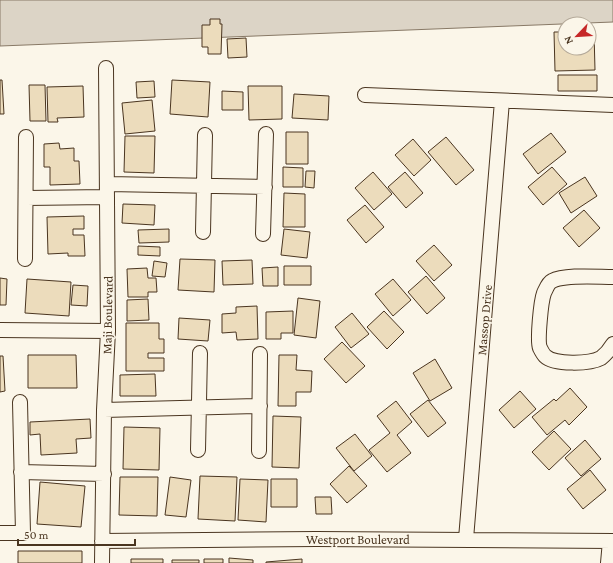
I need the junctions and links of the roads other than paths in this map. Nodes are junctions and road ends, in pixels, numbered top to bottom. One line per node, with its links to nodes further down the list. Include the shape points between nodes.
1 (106, 68): 10 (street, Maji Boulevard)
2 (365, 95): 3 (street)
3 (502, 101): 4 (street); 30 (street, Massop Drive)
4 (613, 105)
5 (205, 134): 9 (street)
6 (266, 134): 8 (street)
7 (26, 136): 11 (street)
8 (265, 186): 9 (street); 13 (street)
9 (205, 187): 10 (street); 12 (street)
10 (107, 190): 11 (street); 17 (street, Maji Boulevard)
11 (26, 198): 14 (street)
12 (203, 232)
13 (263, 234)
14 (25, 259)
15 (613, 277): 18 (street, via 569,277 551,282 543,295 539,338 544,355 558,361 592,361 601,358)
16 (0, 330): 17 (street)
17 (108, 331): 24 (street, Maji Boulevard)
18 (613, 344)
19 (200, 353): 23 (street)
20 (260, 354): 22 (street)
21 (20, 402): 27 (street)
22 (260, 406): 23 (street); 26 (street)
23 (198, 407): 24 (street); 25 (street)
24 (104, 410): 28 (street, Maji Boulevard)
25 (198, 450)
26 (260, 451)
27 (21, 472): 28 (street); 29 (street, via 23,533)
28 (104, 474): 31 (street, Maji Boulevard)
29 (0, 533)
30 (466, 539): 31 (street, Westport Boulevard); 32 (street, Westport Boulevard)
31 (102, 541): 33 (street, Maji Boulevard)
32 (612, 541): 34 (street)
33 (102, 563)
34 (608, 563)

